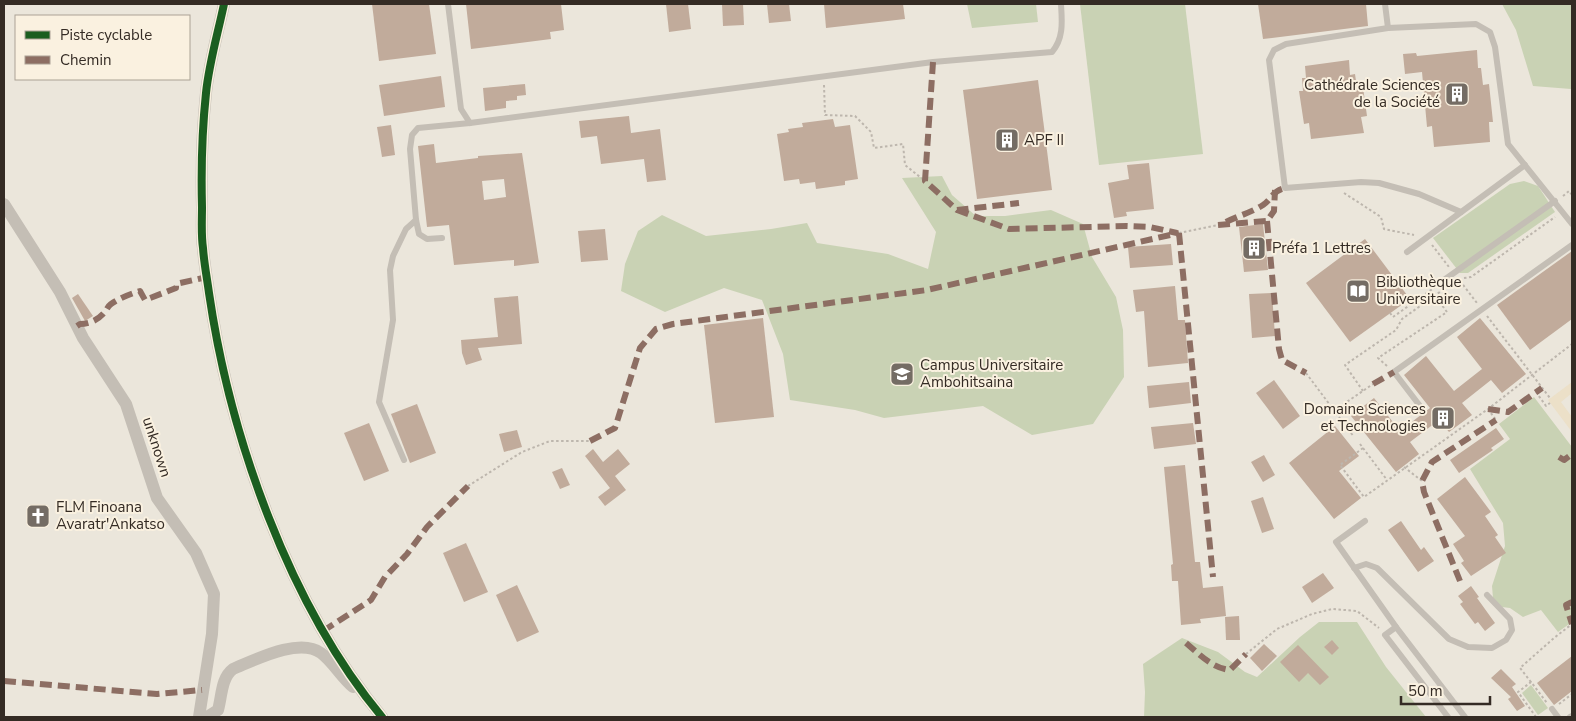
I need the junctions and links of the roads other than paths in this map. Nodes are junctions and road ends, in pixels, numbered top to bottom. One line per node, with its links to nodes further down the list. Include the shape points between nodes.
1 (224, 4): 23 (street, via 206,92 201,164 202,248 215,331 234,416 258,490 290,566 319,623)
2 (448, 4): 6 (lane, via 461,109)
3 (1061, 4): 6 (lane, via 1059,44 1052,52 933,62)
4 (1385, 4): 5 (lane)
5 (1388, 28): 7 (lane, via 1476,24 1490,32 1496,47 1508,144); 10 (lane, via 1286,44 1274,50 1269,60 1285,188 1361,182 1379,184 1420,194)
6 (470, 123): 11 (lane, via 418,128 412,135 410,149)
7 (1525, 165): 8 (lane); 10 (lane)
8 (1555, 201): 12 (lane); 16 (lane)
9 (4, 204): 25 (street, unknown, via 126,404 157,498 196,553 214,594 212,634)
10 (1462, 212): 15 (lane)
11 (416, 220): 13 (lane, via 419,234 427,239); 18 (lane, via 406,229 390,270 393,320 379,402)
12 (1572, 224)
13 (442, 238)
14 (1572, 245): 17 (lane, via 1394,372)
15 (1407, 252)
16 (1447, 282)
17 (1420, 406)
18 (404, 460)
19 (1365, 521): 20 (lane, via 1336,542)
20 (1354, 568): 21 (lane, via 1366,564 1377,568 1449,639 1468,647 1492,648 1506,640 1512,630 1510,619); 22 (lane)
21 (1486, 595)
22 (1396, 627): 28 (lane, via 1385,635); 29 (lane)
23 (364, 696): 26 (street, via 345,681 322,654 314,649 299,648 278,651 233,669 225,680 218,710); 27 (street)
24 (1552, 709): 30 (lane)
25 (199, 717)
26 (207, 717)
27 (382, 717)
28 (1448, 717)
29 (1465, 717)
30 (1558, 717)

